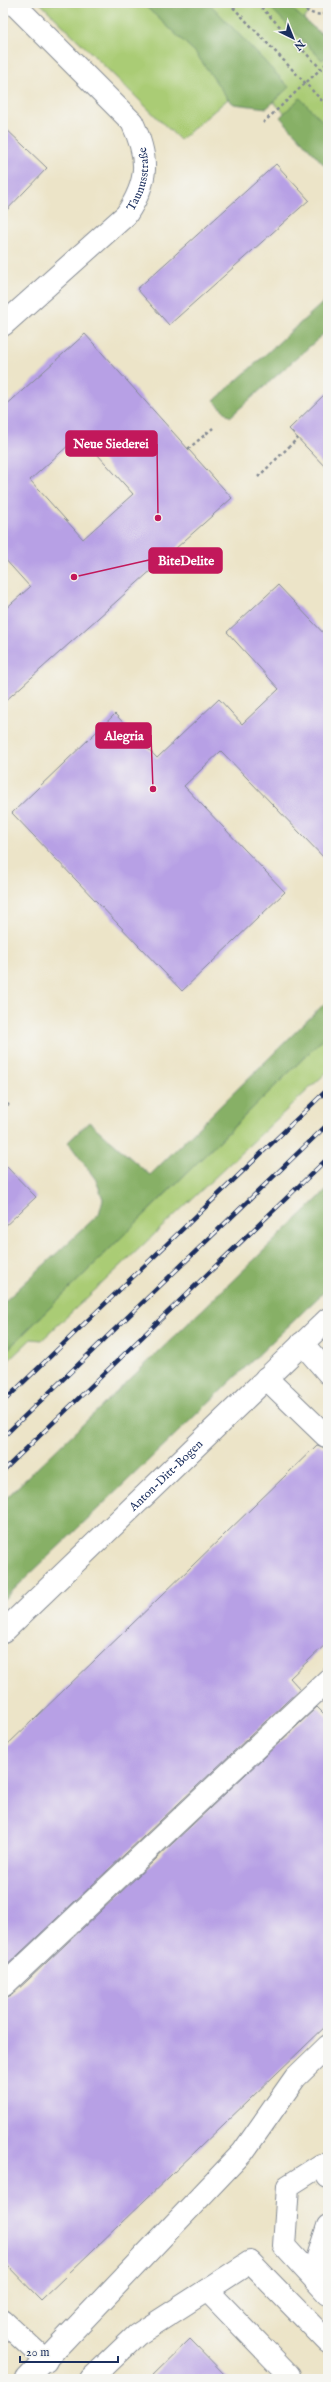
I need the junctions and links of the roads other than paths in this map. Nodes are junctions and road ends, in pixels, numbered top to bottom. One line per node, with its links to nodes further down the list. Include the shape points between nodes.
1 (13, 3): 2 (street, Taunusstraße, via 132,122 141,142 145,166 138,197 126,215)
2 (3, 325)
3 (325, 1329): 4 (street, Anton-Ditt-Bogen)
4 (302, 1344): 5 (street); 6 (street, Anton-Ditt-Bogen)
5 (328, 1373)
6 (266, 1378): 7 (street); 8 (street, Anton-Ditt-Bogen)
7 (326, 1436)
8 (3, 1632)
9 (328, 1680): 10 (street)
10 (3, 1986)
11 (328, 2046): 19 (street, via 295,2078 243,2152)
12 (328, 2177): 16 (street, via 321,2165 288,2186 284,2246)
13 (328, 2226): 14 (street, via 318,2257)
14 (328, 2267)
15 (207, 2290): 18 (street, via 250,2262); 20 (street); 22 (street, via 138,2335)
16 (328, 2294)
17 (3, 2321): 19 (street)
18 (328, 2342)
19 (46, 2360): 21 (street)
20 (289, 2375)
21 (26, 2379)
22 (92, 2379)

